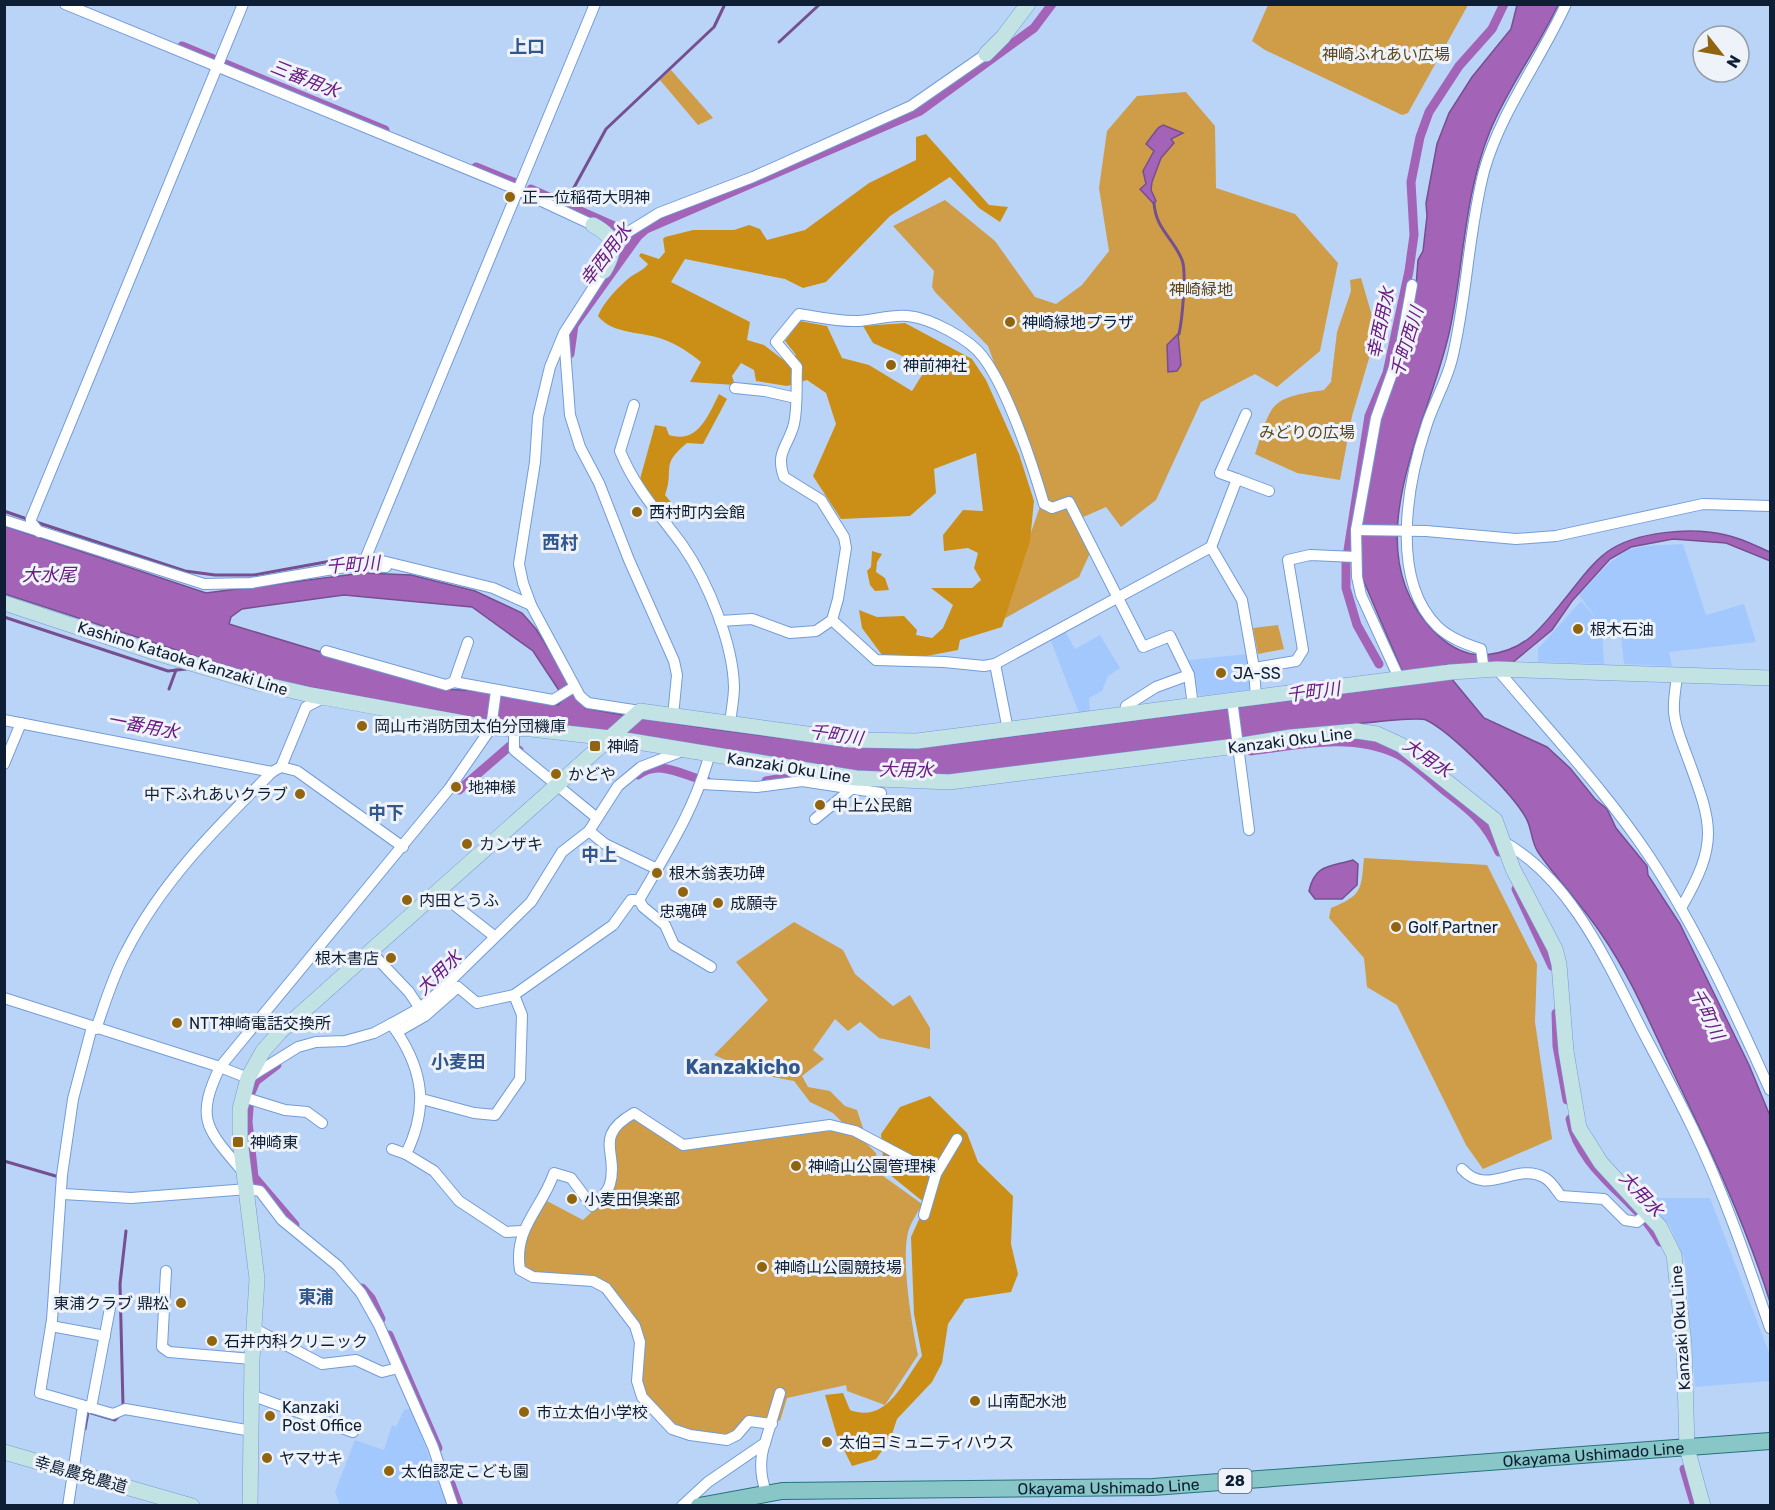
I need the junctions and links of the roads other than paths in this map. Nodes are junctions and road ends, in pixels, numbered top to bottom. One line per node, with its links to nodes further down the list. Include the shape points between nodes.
1 (65, 4): 7 (street)
2 (243, 4): 7 (street)
3 (595, 4): 8 (street)
4 (1028, 4): 6 (street)
5 (1566, 4): 23 (street, via 1499,128 1485,171 1474,217 1460,329 1449,372 1426,427 1411,486)
6 (986, 54): 10 (street, via 911,106 753,177 659,213)
7 (218, 63): 8 (street); 24 (street, via 31,521)
8 (518, 190): 9 (street); 27 (street, via 366,557)
9 (593, 225): 10 (street, via 607,233)
10 (612, 242): 11 (street, via 612,256)
11 (604, 270): 13 (street)
12 (1412, 285): 22 (street, via 1400,351 1376,418)
13 (564, 333): 30 (street, via 550,367 538,417 535,462 520,550 520,573); 51 (street, via 570,415 580,447 674,661 677,675)
14 (735, 388): 15 (street)
15 (796, 398): 28 (street, via 796,367 776,342 799,314 858,321 910,316 936,324 960,339 983,357 996,379 1033,466 1044,504 1053,508 1069,502); 31 (street, via 795,422 780,464 784,477 821,500 844,537 844,558)
16 (634, 405): 32 (street, via 620,451 638,487 689,556)
17 (1246, 414): 18 (street, via 1220,473)
18 (1237, 480): 19 (street); 25 (street)
19 (1269, 491)
20 (1770, 506): 23 (street, via 1703,504 1556,536 1516,539)
21 (4, 520): 24 (street)
22 (1358, 530): 23 (street); 26 (street)
23 (1406, 530): 37 (street, via 1411,582 1426,612 1449,636 1482,652)
24 (39, 531): 27 (street, via 204,584 251,583 357,566)
25 (1211, 547): 28 (street); 36 (street, via 1242,600)
26 (1350, 557): 36 (street, via 1310,555 1288,560 1303,650 1296,661); 40 (street, via 1361,595)
27 (417, 568): 30 (street, via 493,588)
28 (1117, 599): 35 (street); 38 (street, via 1143,646 1170,636)
29 (4, 603): 45 (street, Kashino Kataoka Kanzaki Line, via 248,680)
30 (531, 605): 43 (street)
31 (832, 620): 32 (street, via 816,631 790,633 752,619); 35 (street, via 876,660)
32 (720, 621): 54 (street, via 728,642 734,688)
33 (468, 642): 42 (street)
34 (326, 651): 42 (street, via 446,685)
35 (995, 664): 57 (street)
36 (1254, 668): 46 (street)
37 (1489, 668): 39 (street); 40 (street); 77 (street, via 1617,814)
38 (1190, 675): 48 (street); 50 (street, via 1156,687 1126,706)
39 (1677, 675): 41 (street); 77 (street, via 1676,727 1703,796 1709,828 1709,846)
40 (1402, 678): 46 (street)
41 (1770, 678)
42 (454, 682): 44 (street)
43 (569, 690): 44 (street, via 553,700); 49 (street, via 588,703)
44 (496, 693): 55 (street)
45 (325, 697): 55 (street, Kashino Kataoka Kanzaki Line); 63 (street, via 306,707)
46 (1256, 698): 47 (street)
47 (1232, 703): 48 (street); 59 (street)
48 (1193, 705): 50 (street)
49 (637, 714): 51 (street); 58 (street)
50 (1124, 715): 57 (street)
51 (673, 716): 54 (street)
52 (4, 720): 53 (street)
53 (21, 723): 62 (street); 63 (street)
54 (730, 724): 57 (street, via 886,742)
55 (491, 726): 56 (street, Kashino Kataoka Kanzaki Line); 73 (street, via 449,789)
56 (514, 729): 58 (street, Kashino Kataoka Kanzaki Line); 65 (street, via 514,747)
57 (1008, 730)
58 (613, 737): 60 (street, Kanzaki Oku Line); 65 (street)
59 (1237, 748): 66 (street, Kanzaki Oku Line, via 949,782); 70 (street); 72 (street, Kanzaki Oku Line, via 1291,736 1357,731 1377,734 1401,745 1483,808 1495,820)
60 (687, 750): 61 (street, Kanzaki Oku Line); 68 (street, via 635,771 614,791)
61 (710, 753): 64 (street); 66 (street, Kanzaki Oku Line)
62 (4, 764)
63 (276, 769): 73 (street, via 297,771); 86 (street, via 212,832 173,879 126,952)
64 (702, 784): 66 (street, via 757,787 802,781); 74 (street, via 690,814)
65 (558, 785): 68 (street); 75 (street)
66 (854, 785): 67 (street); 69 (street)
67 (881, 793)
68 (597, 818): 71 (street)
69 (815, 819)
70 (1250, 830)
71 (591, 833): 74 (street, via 605,844); 78 (street, via 562,852 531,902)
72 (1502, 841): 101 (street, Kanzaki Oku Line, via 1559,964 1566,1051 1579,1128); 106 (street, via 1525,853 1560,892 1616,979 1693,1130 1745,1254)
73 (401, 845): 87 (street)
74 (657, 868): 76 (street)
75 (438, 892): 78 (street); 79 (street)
76 (639, 900): 80 (street, via 665,925 674,945); 82 (street, via 631,900 613,925)
77 (1681, 908): 89 (street)
78 (494, 936): 81 (street)
79 (371, 951): 84 (street); 88 (street, via 280,1032 263,1051)
80 (711, 967)
81 (454, 983): 82 (street, via 477,1002); 84 (street)
82 (514, 995): 91 (street, via 522,1015 520,1079 495,1115)
83 (4, 998): 86 (street)
84 (422, 1012): 85 (street)
85 (394, 1028): 88 (street, via 345,1041 298,1047); 91 (street, via 413,1057)
86 (93, 1029): 87 (street); 99 (street, via 73,1099)
87 (220, 1067): 88 (street); 98 (street, via 207,1094 207,1120)
88 (248, 1078): 90 (street)
89 (1770, 1090)
90 (248, 1098): 92 (street, via 285,1110 307,1112); 98 (street, via 240,1109)
91 (422, 1099): 95 (street)
92 (322, 1123)
93 (957, 1139): 97 (street)
94 (392, 1149): 95 (street)
95 (406, 1154): 102 (street, via 434,1171 459,1201 506,1232)
96 (1462, 1170): 101 (street, via 1477,1181 1490,1183 1520,1173 1535,1174 1547,1179 1561,1196 1604,1199 1625,1220)
97 (936, 1174): 100 (street); 102 (street, via 855,1131 830,1125 683,1145 634,1113 619,1122 609,1141 611,1183 607,1191 592,1206 571,1178 554,1173 548,1193)
98 (247, 1182): 99 (street, via 132,1198); 107 (street, via 257,1279); 110 (street, via 260,1191 282,1220 338,1266 361,1293)
99 (63, 1194): 105 (street)
100 (924, 1215)
101 (1643, 1217): 119 (street, Kanzaki Oku Line, via 1669,1241 1678,1273)
102 (522, 1231): 114 (street, via 520,1270 533,1277 600,1283 635,1326 640,1341 638,1381 642,1397 672,1429 727,1440 749,1421)
103 (166, 1270): 109 (street, via 162,1347 169,1352)
104 (110, 1308): 108 (street)
105 (51, 1326): 108 (street); 113 (street, via 40,1393)
106 (1770, 1328)
107 (255, 1329): 109 (street); 110 (street, via 322,1364 356,1360 382,1372)
108 (105, 1336): 113 (street)
109 (252, 1359): 112 (street)
110 (398, 1368): 126 (street, via 433,1447)
111 (780, 1394): 114 (street)
112 (252, 1395): 115 (street); 116 (street)
113 (87, 1407): 115 (street, via 113,1414 125,1409); 121 (street)
114 (771, 1424): 118 (street)
115 (252, 1431): 125 (street)
116 (353, 1432)
117 (1770, 1441): 119 (main road, Okayama Ushimado Line / 28)
118 (765, 1443): 122 (street, via 760,1457); 127 (street, via 708,1482)
119 (1687, 1448): 122 (main road, Okayama Ushimado Line / 28, via 1153,1487); 129 (street, Kanzaki Oku Line)
120 (4, 1452): 121 (street, 幸島農免農道)
121 (72, 1471): 123 (street); 124 (street, 幸島農免農道)
122 (766, 1492): 128 (main road, Okayama Ushimado Line / 28)
123 (68, 1506)
124 (192, 1506)
125 (250, 1506)
126 (453, 1506)
127 (682, 1506)
128 (699, 1506)
129 (1703, 1506)

